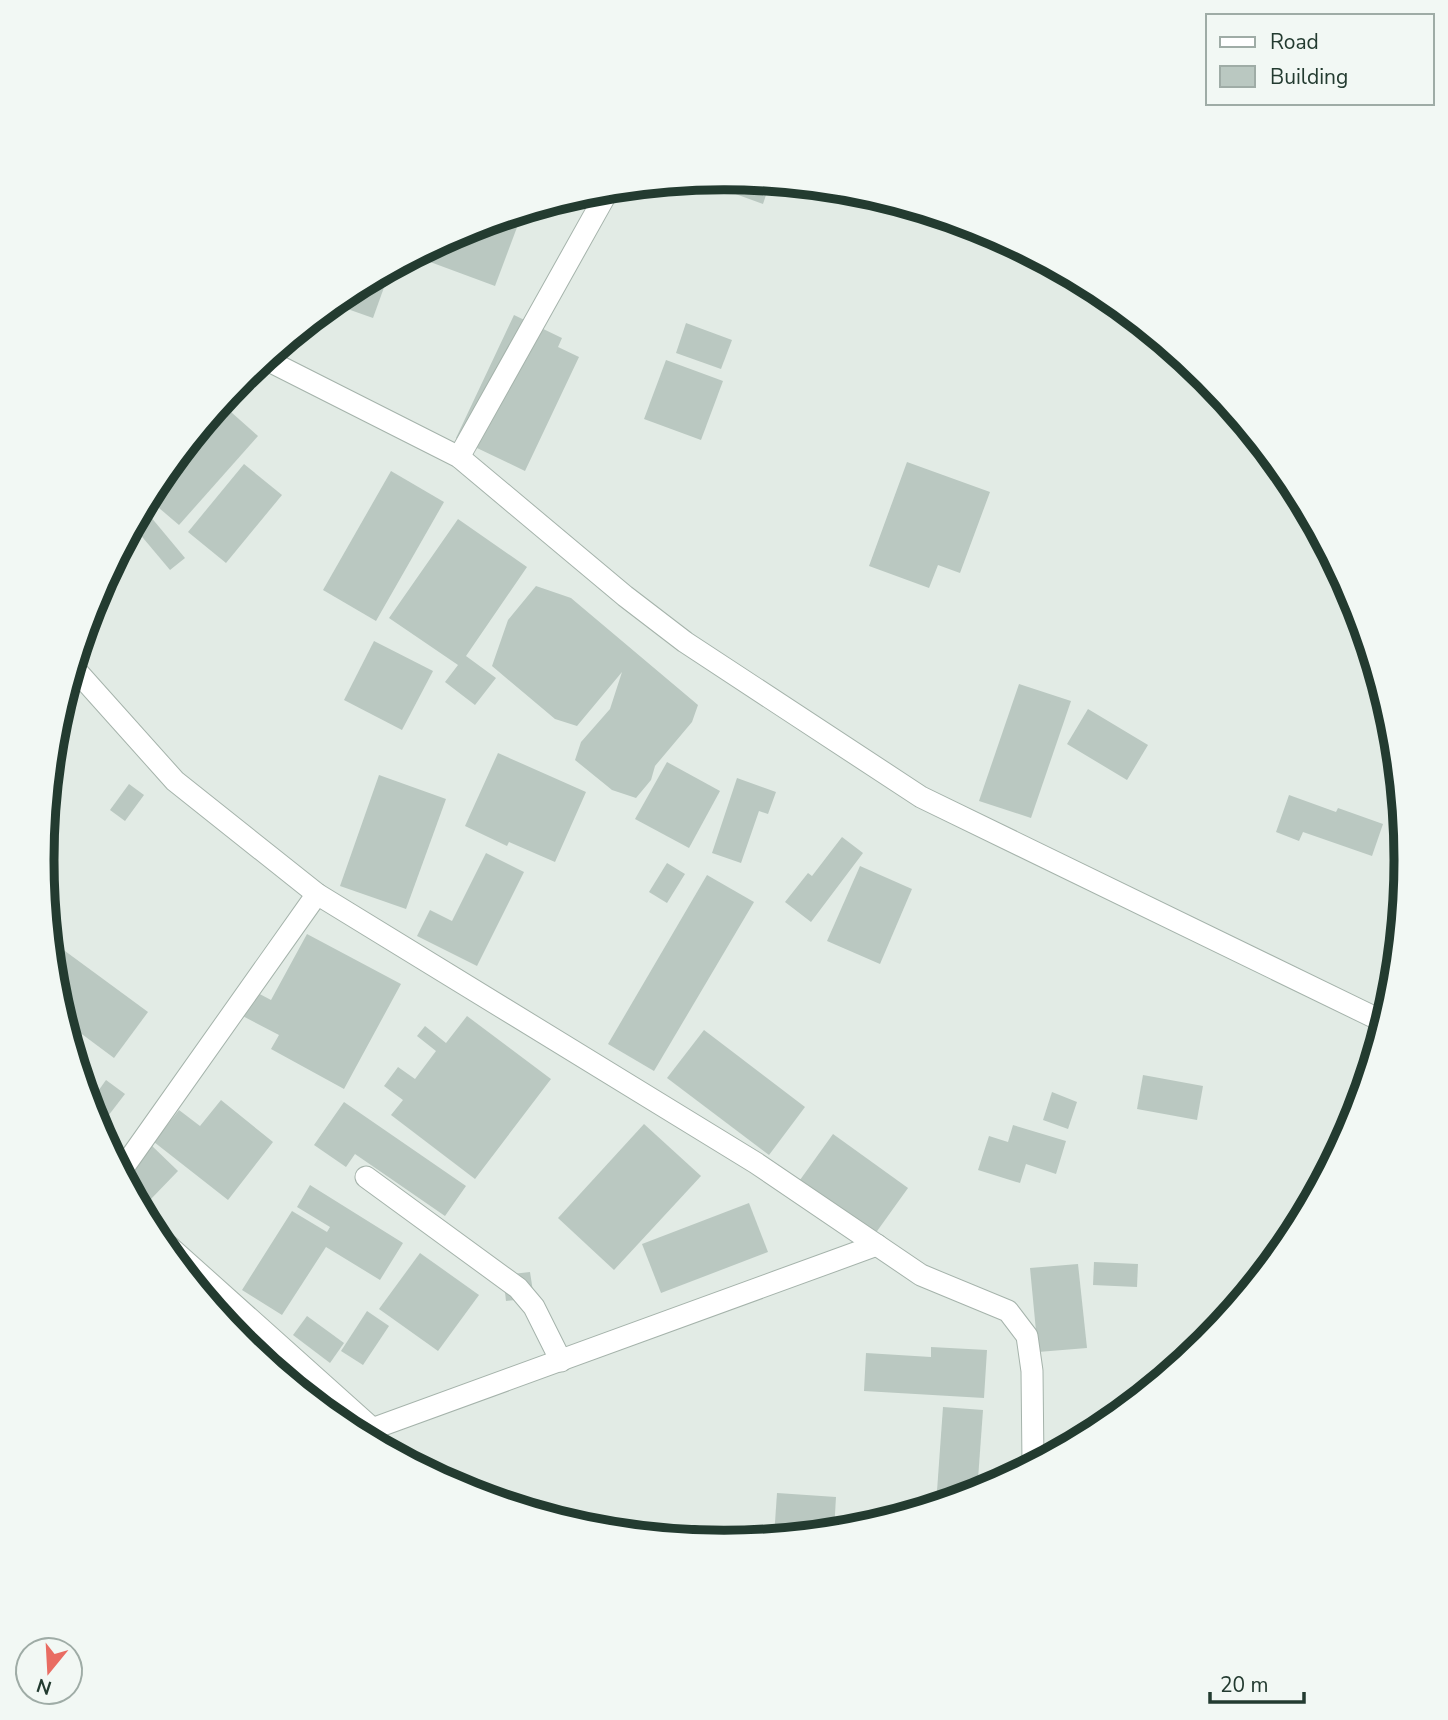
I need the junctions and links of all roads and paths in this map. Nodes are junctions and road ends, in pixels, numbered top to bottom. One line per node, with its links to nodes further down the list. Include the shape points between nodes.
1 (602, 202): 3 (street)
2 (274, 364): 3 (street)
3 (458, 457): 6 (street, via 685,642 920,797)
4 (81, 675): 5 (street, via 175,781)
5 (317, 894): 7 (street); 9 (street, via 756,1163)
6 (1375, 1017)
7 (127, 1163)
8 (366, 1177): 11 (street, via 518,1288 534,1307)
9 (877, 1245): 11 (street); 14 (street, via 921,1275 1008,1311 1027,1336)
10 (196, 1271): 12 (street)
11 (561, 1361): 13 (street)
12 (343, 1411)
13 (378, 1433)
14 (1033, 1454)

